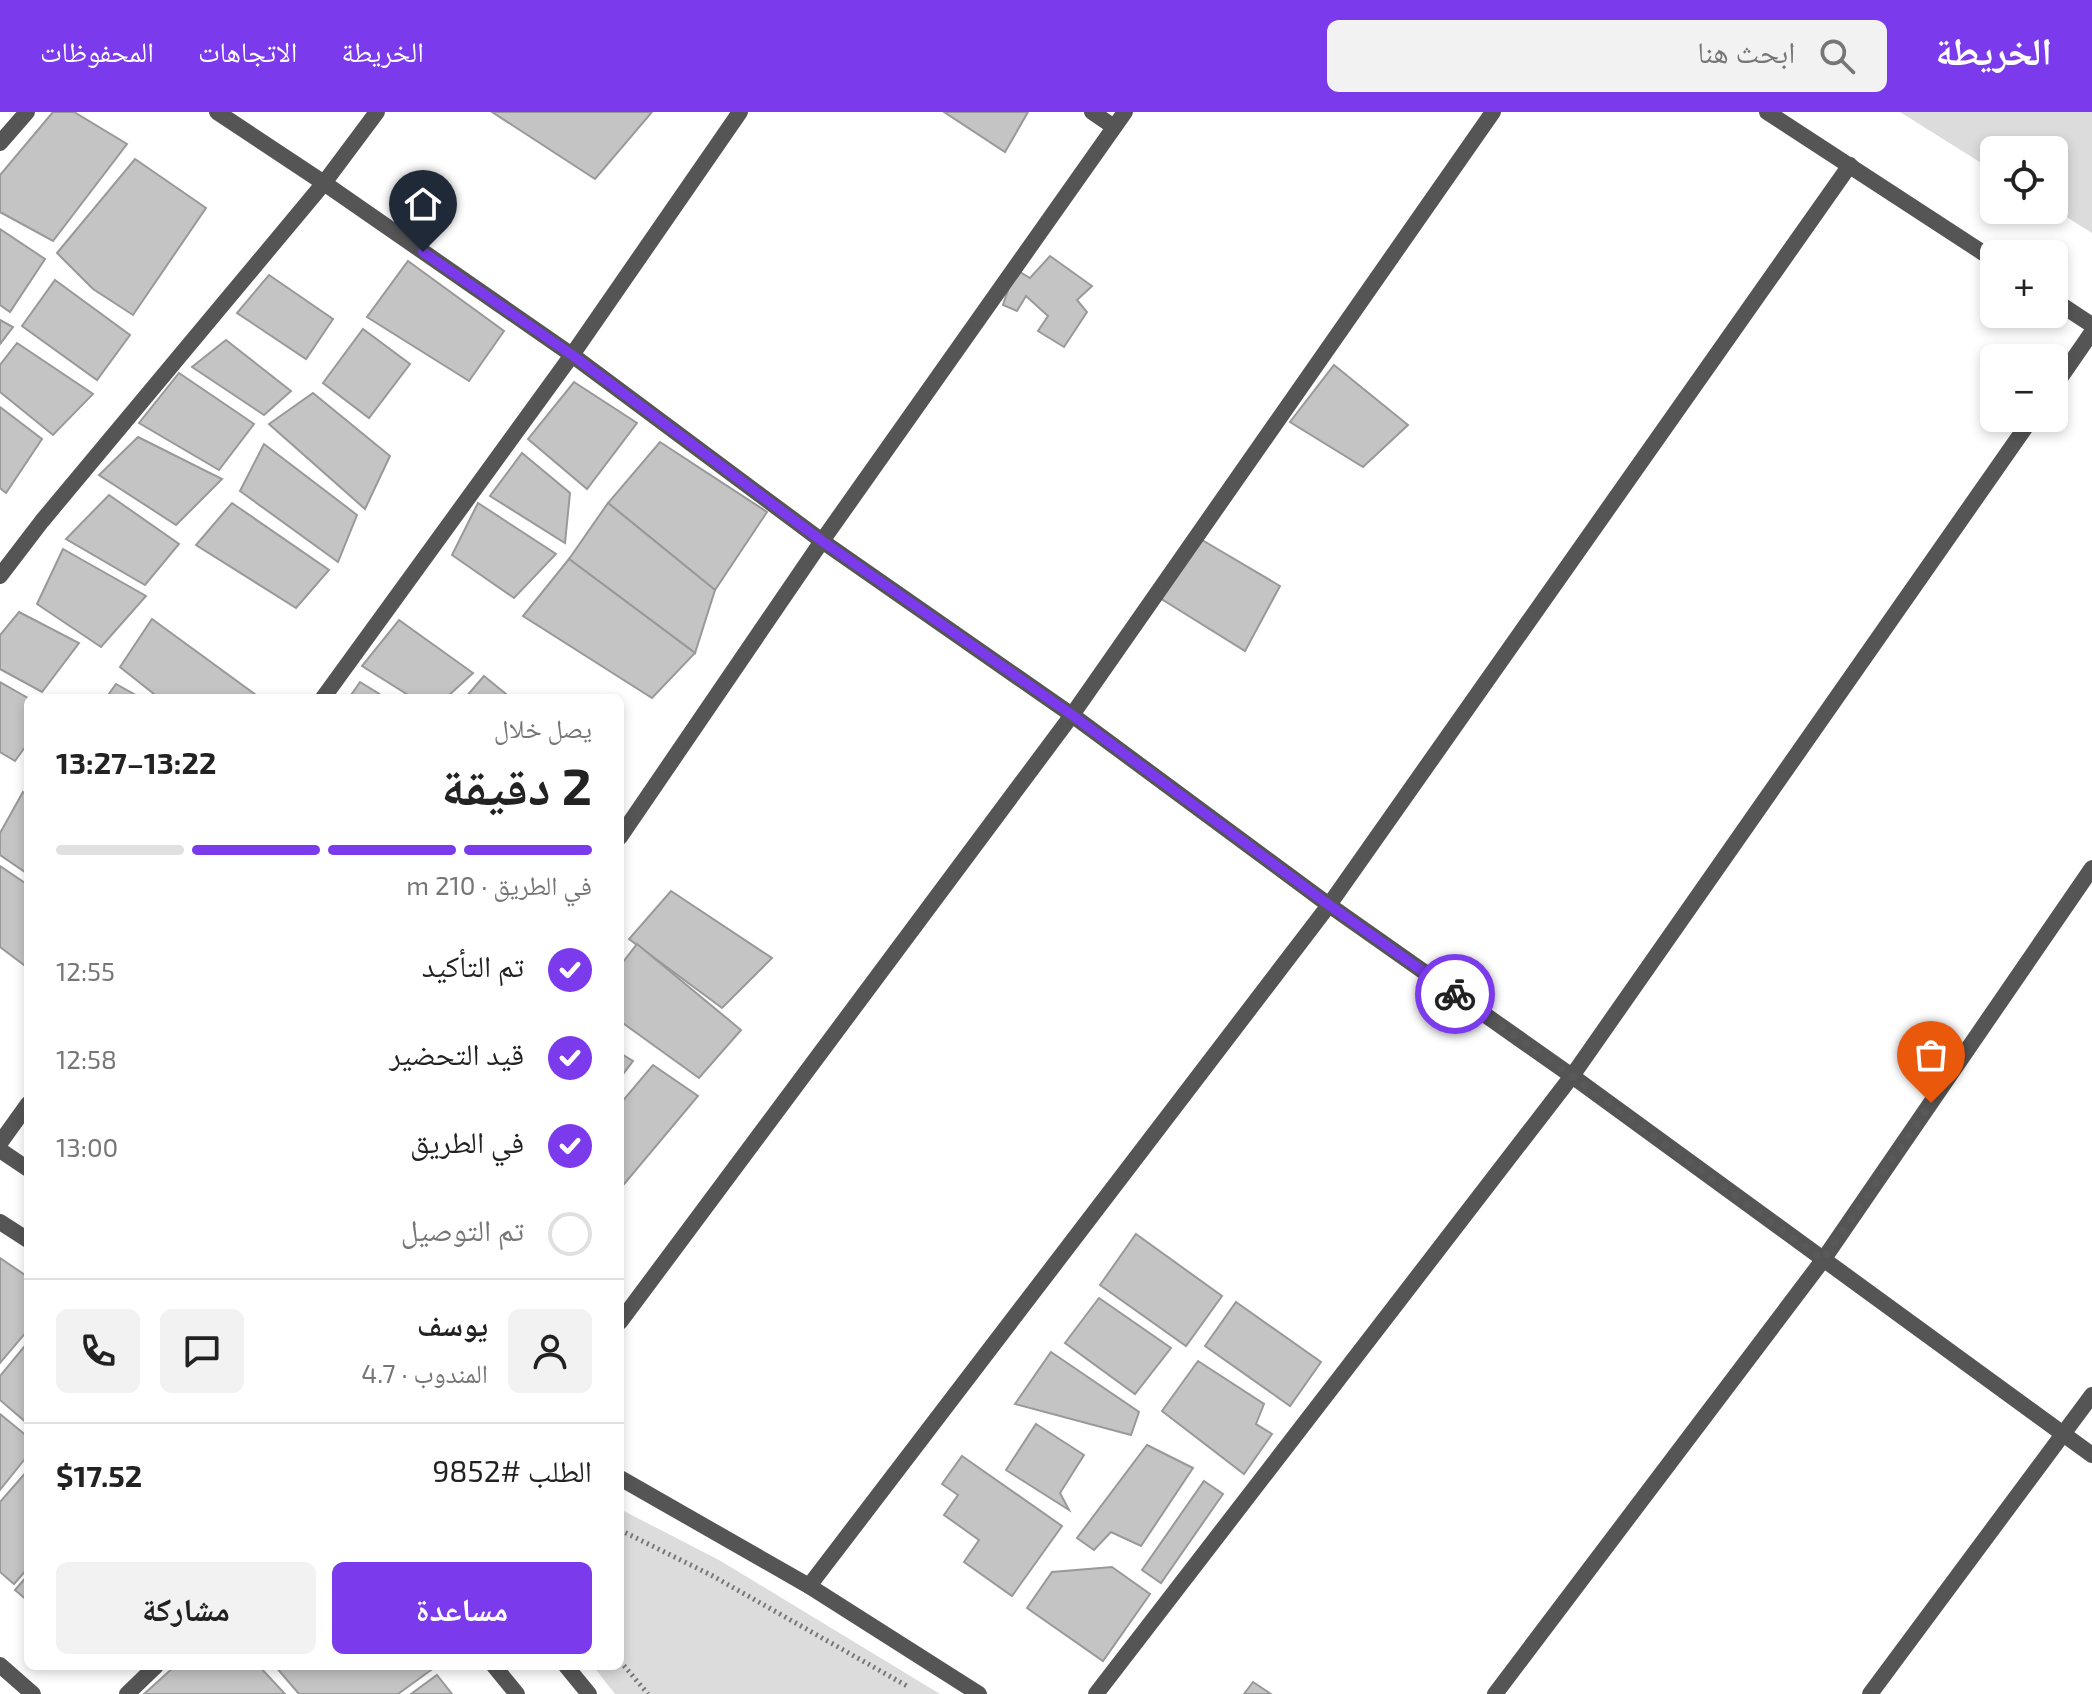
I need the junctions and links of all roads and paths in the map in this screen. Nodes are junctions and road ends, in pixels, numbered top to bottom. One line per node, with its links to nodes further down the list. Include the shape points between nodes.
1 (27, 112): 10 (street)
2 (217, 112): 12 (street)
3 (377, 112): 12 (street)
4 (740, 112): 17 (street)
5 (1092, 112): 9 (street)
6 (1125, 112): 9 (street)
7 (1493, 112): 23 (street)
8 (1767, 112): 11 (street)
9 (1114, 127): 20 (street)
10 (0, 143)
11 (1850, 165): 13 (street); 26 (street)
12 (324, 183): 17 (street); 21 (street)
13 (1980, 251)
14 (2068, 309): 15 (street)
15 (2092, 325)
16 (2092, 332): 18 (street)
17 (572, 355): 20 (street); 22 (street)
18 (2068, 367)
19 (2022, 432): 27 (street)
20 (822, 541): 23 (street); 24 (street)
21 (0, 576)
22 (326, 694)
23 (1072, 715): 26 (street); 35 (street)
24 (624, 831)
25 (2092, 868): 34 (street)
26 (1329, 905): 27 (street); 41 (street)
27 (1572, 1076): 34 (street); 54 (street)
28 (24, 1110): 29 (street)
29 (0, 1143)
30 (0, 1150): 31 (street)
31 (24, 1166)
32 (0, 1222): 33 (street)
33 (24, 1237)
34 (1823, 1260): 37 (street); 55 (street)
35 (624, 1317)
36 (2092, 1395): 37 (street)
37 (2064, 1435): 38 (street); 56 (street)
38 (2092, 1455)
39 (624, 1480): 41 (street)
40 (624, 1532): 47 (path)
41 (809, 1586): 53 (street)
42 (0, 1665): 48 (street)
43 (624, 1666): 52 (path)
44 (152, 1670): 49 (street)
45 (497, 1670): 50 (street)
46 (569, 1670): 51 (street)
47 (908, 1687)
48 (33, 1694)
49 (127, 1694)
50 (517, 1694)
51 (589, 1694)
52 (648, 1694)
53 (979, 1694)
54 (1096, 1694)
55 (1495, 1694)
56 (1870, 1694)

